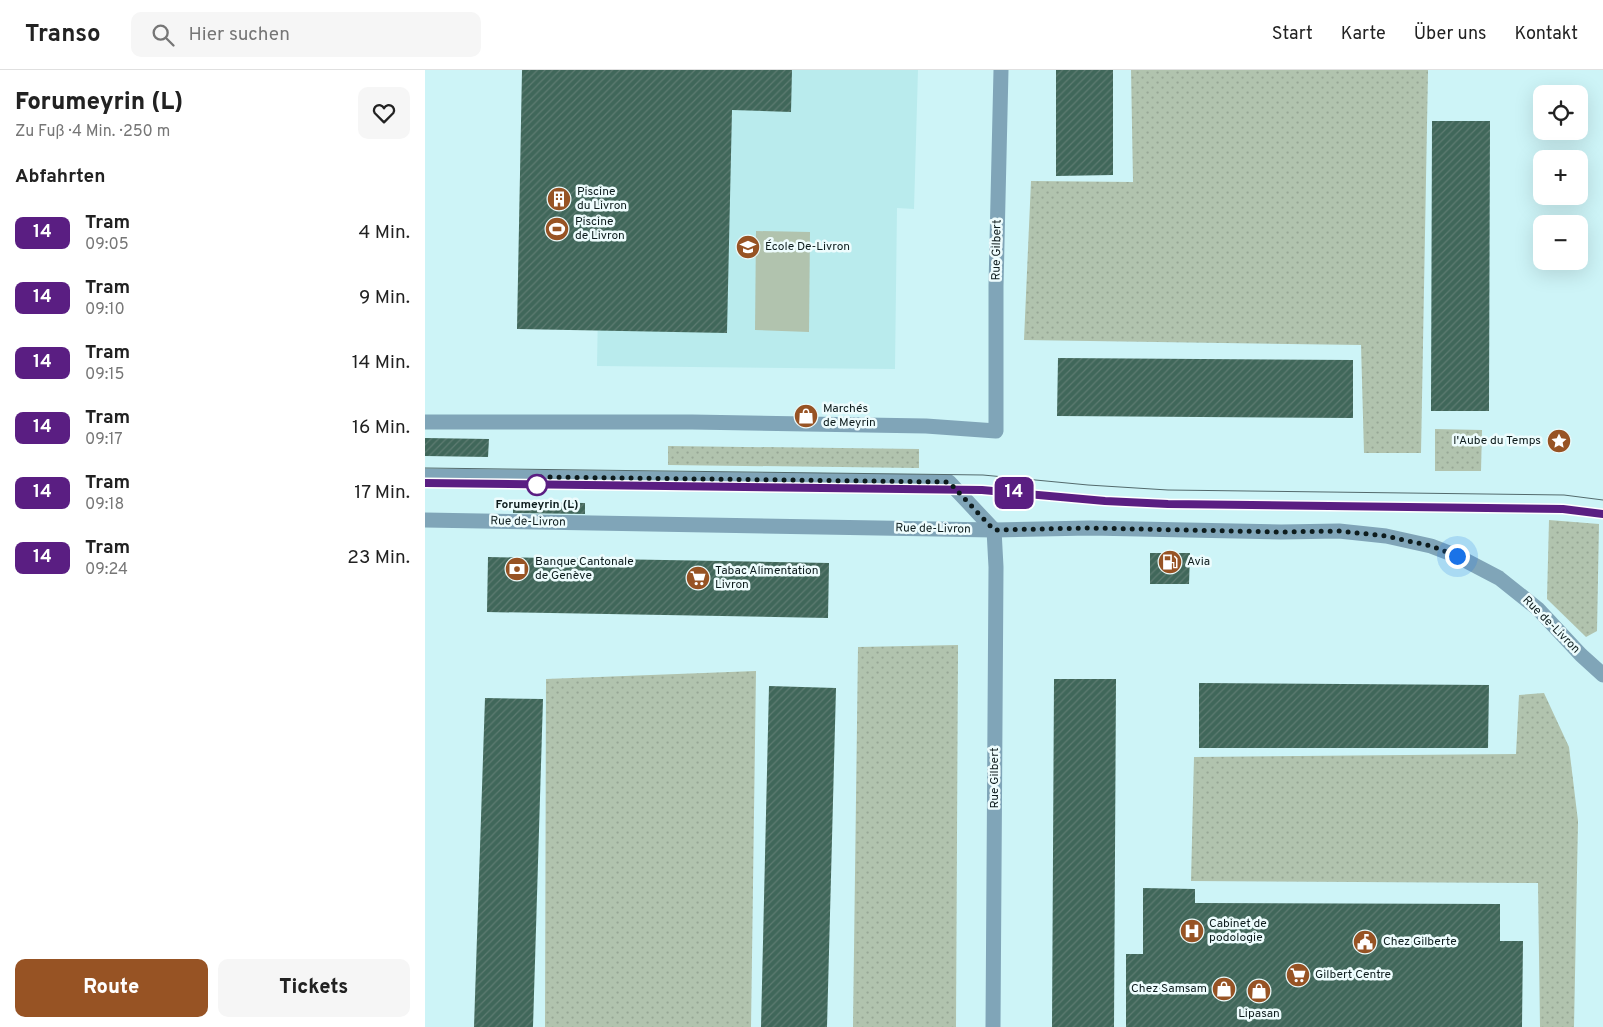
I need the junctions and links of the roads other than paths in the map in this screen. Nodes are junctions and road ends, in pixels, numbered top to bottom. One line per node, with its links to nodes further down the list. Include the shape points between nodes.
1 (1001, 70): 2 (street, Rue Gilbert, via 996,431 926,426 692,422)
2 (425, 422)
3 (425, 476): 5 (street, via 949,482)
4 (425, 520): 5 (street, Rue de-Livron)
5 (994, 530): 6 (street, Rue de-Livron, via 1339,531 1386,536 1431,546 1475,565 1516,590); 7 (street, Rue Gilbert)
6 (1603, 675)
7 (993, 1027)

